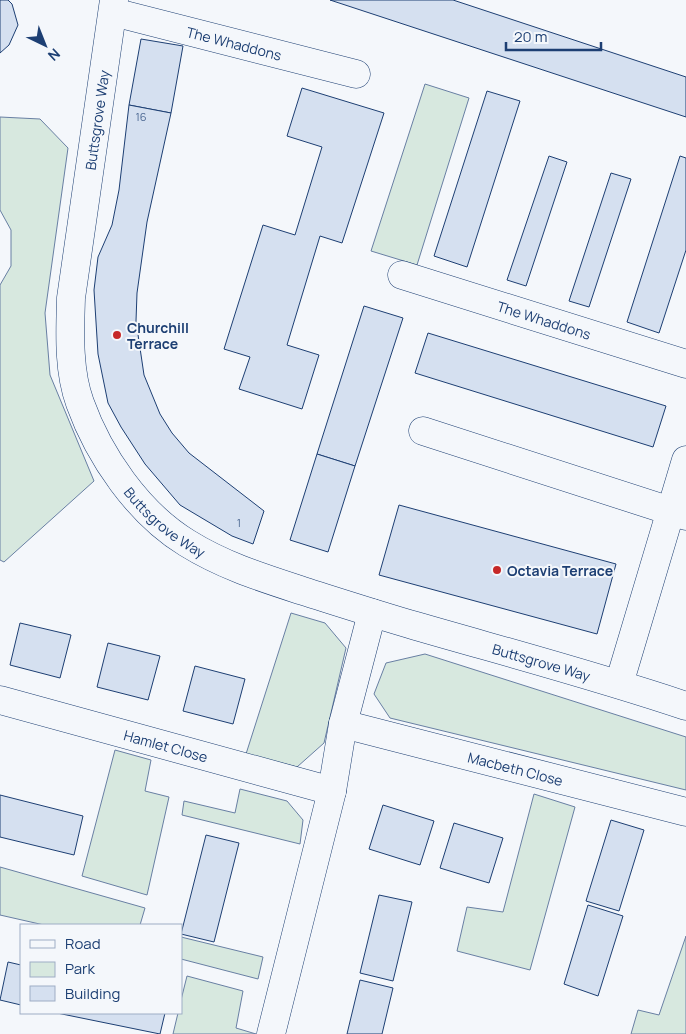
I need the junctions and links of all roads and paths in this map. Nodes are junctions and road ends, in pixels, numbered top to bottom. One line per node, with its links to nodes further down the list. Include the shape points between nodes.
1 (113, 6): 2 (street, The Whaddons); 8 (street, Buttsgrove Way, via 71,298 70,334 79,402 97,442 118,474 148,512 186,542 232,568)
2 (356, 74)
3 (402, 275): 4 (street, The Whaddons)
4 (686, 364)
5 (423, 432): 7 (street)
6 (686, 460): 7 (street)
7 (679, 514): 9 (street)
8 (372, 613): 9 (street, Buttsgrove Way); 12 (street)
9 (618, 684): 11 (street, Buttsgrove Way)
10 (0, 700): 13 (street, Hamlet Close)
11 (686, 706)
12 (343, 724): 13 (street); 14 (street, Macbeth Close)
13 (332, 791): 15 (street)
14 (686, 812)
15 (271, 1034)

